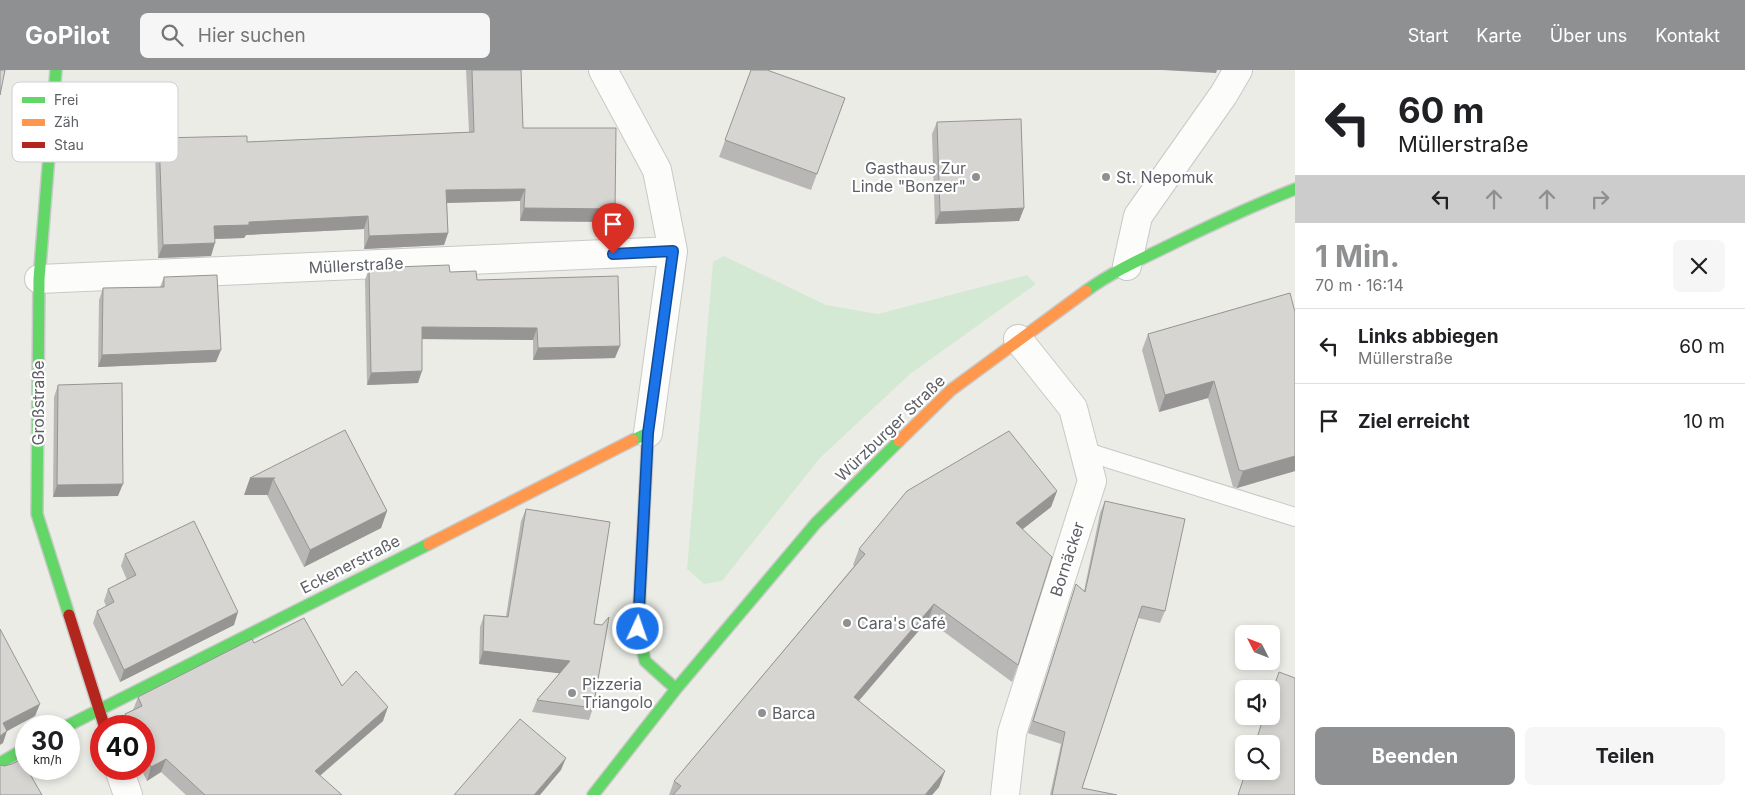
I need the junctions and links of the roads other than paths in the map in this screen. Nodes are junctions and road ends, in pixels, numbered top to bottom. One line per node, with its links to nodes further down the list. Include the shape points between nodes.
1 (603, 70): 5 (street, via 657,170)
2 (1238, 70): 6 (street, via 1138,216)
3 (48, 162): 7 (street, Großstraße)
4 (1295, 190): 6 (street, Würzburger Straße, via 1249,208)
5 (673, 251): 7 (street, Müllerstraße); 9 (street)
6 (1127, 266): 8 (street, Würzburger Straße, via 1100,281)
7 (38, 279): 13 (street, Großstraße, via 37,514)
8 (1018, 340): 10 (street, Bornäcker, via 1073,408); 12 (street, Würzburger Straße, via 951,390 816,523)
9 (648, 433): 12 (street, via 638,629 645,661); 13 (street, Eckenerstraße)
10 (1084, 451): 11 (lane); 21 (street, Bornäcker, via 1092,481 1012,733)
11 (1295, 517)
12 (676, 689): 20 (street, Würzburger Straße)
13 (98, 709): 14 (street, Großstraße); 15 (street, Eckenerstraße)
14 (100, 715)
15 (80, 719)
16 (15, 754): 17 (street)
17 (0, 763)
18 (123, 780): 19 (street)
19 (128, 795)
20 (593, 795)
21 (1005, 795)

